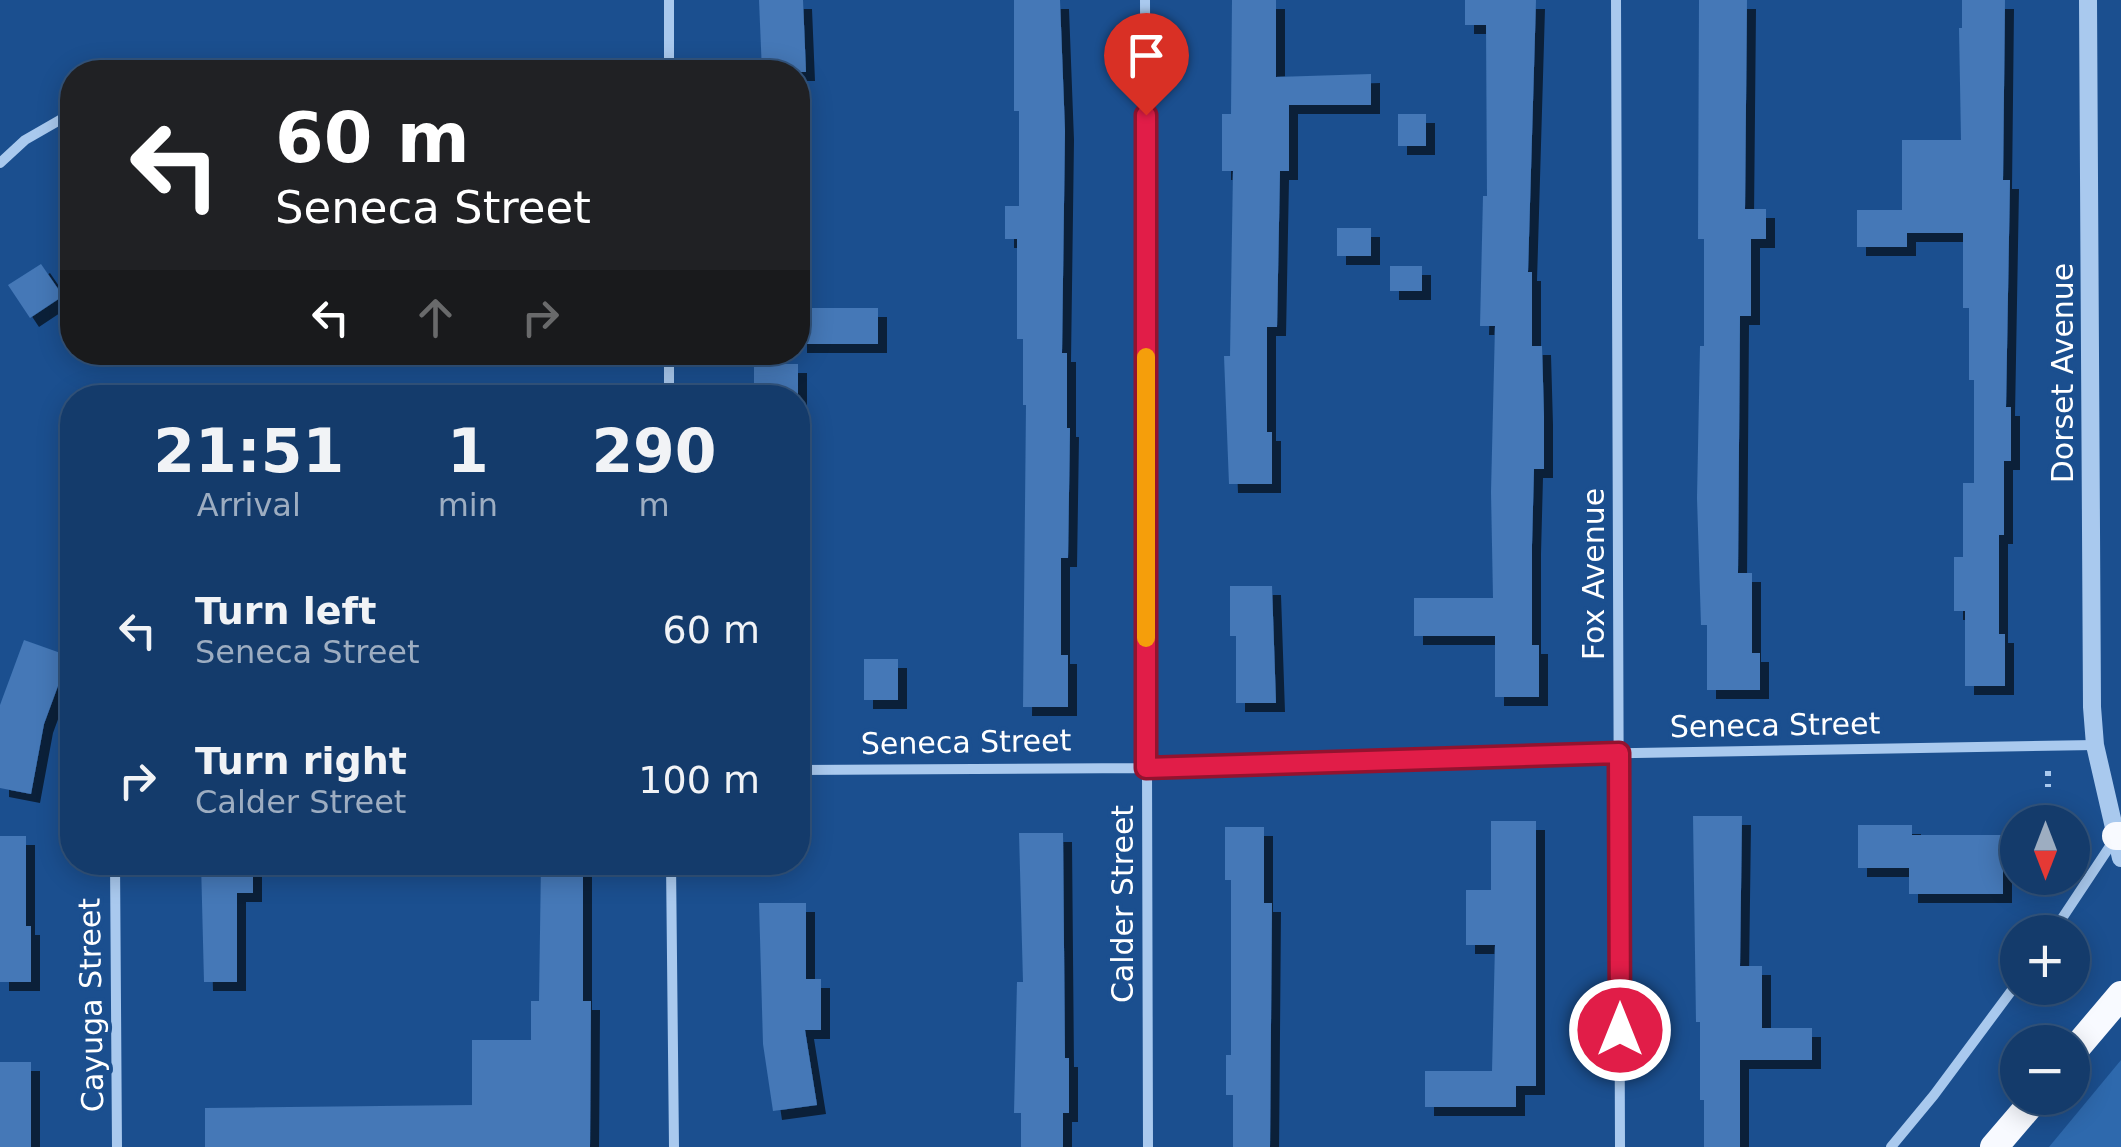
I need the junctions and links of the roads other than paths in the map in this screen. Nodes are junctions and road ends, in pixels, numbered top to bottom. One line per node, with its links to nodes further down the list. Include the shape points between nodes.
1 (669, 0): 5 (street)
2 (1145, 0): 10 (street, Calder Street)
3 (1616, 0): 9 (street, Fox Avenue)
4 (2088, 0): 8 (street, Dorset Avenue)
5 (669, 60)
6 (60, 121): 7 (street)
7 (0, 163)
8 (2095, 746): 9 (street, Seneca Street); 12 (street, Dorset Avenue)
9 (1619, 753): 10 (street, Seneca Street); 23 (street, Fox Avenue)
10 (1146, 768): 11 (street, Seneca Street); 22 (street, Calder Street)
11 (810, 770)
12 (2117, 835): 15 (street)
13 (115, 875): 20 (street, Cayuga Street)
14 (672, 875): 21 (street)
15 (2064, 915)
16 (2121, 996): 18 (highway)
17 (2001, 1005): 24 (street)
18 (2090, 1033)
19 (2021, 1115): 25 (highway)
20 (117, 1147)
21 (674, 1147)
22 (1148, 1147)
23 (1620, 1147)
24 (1891, 1147)
25 (1994, 1147)

